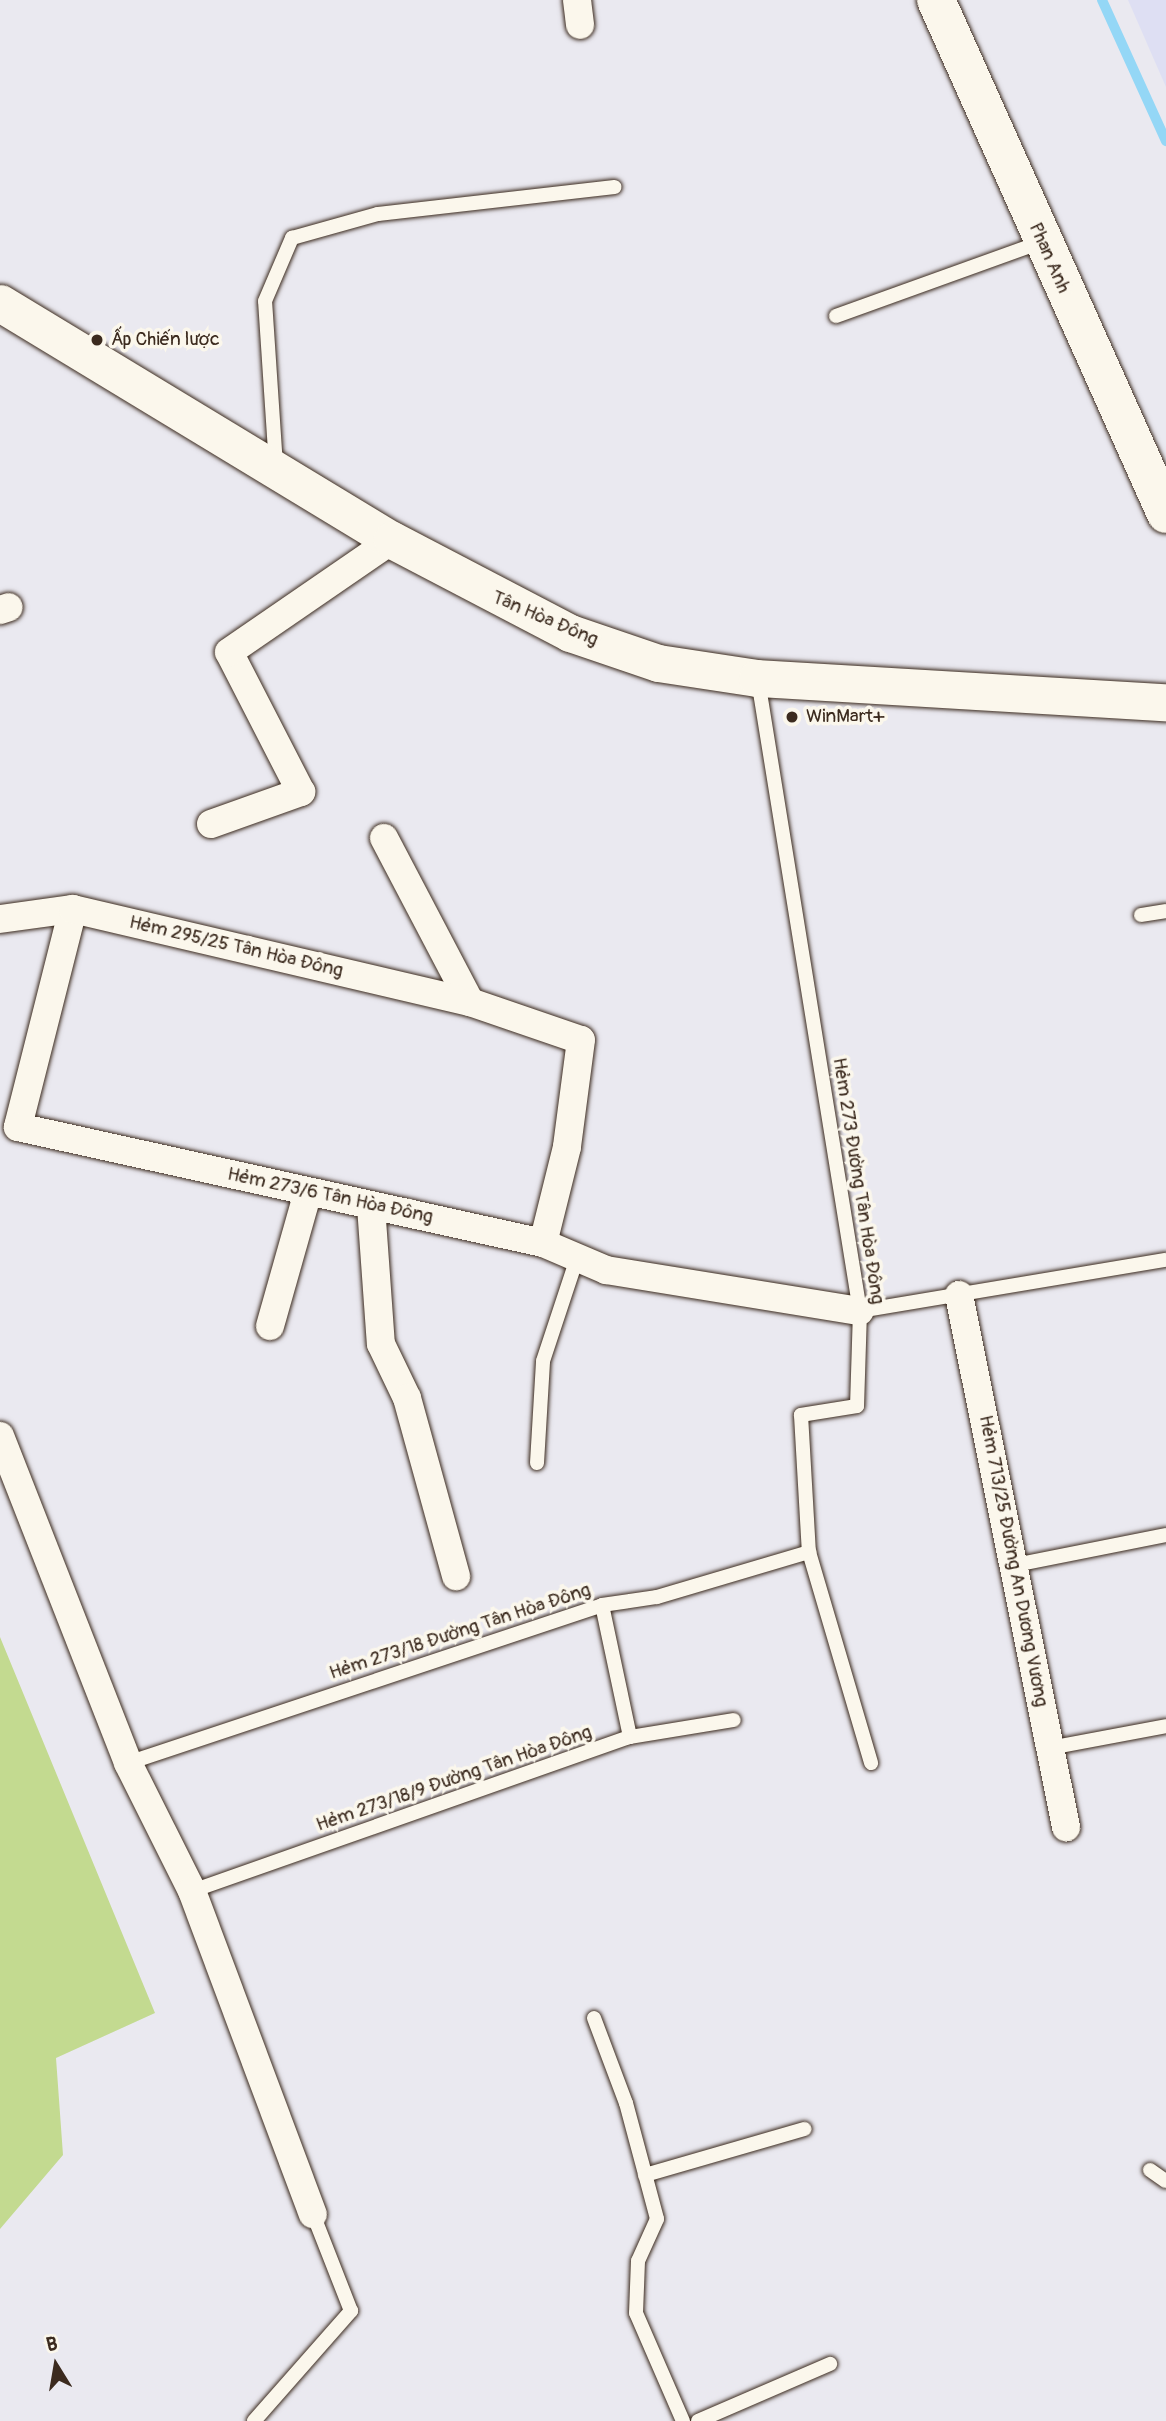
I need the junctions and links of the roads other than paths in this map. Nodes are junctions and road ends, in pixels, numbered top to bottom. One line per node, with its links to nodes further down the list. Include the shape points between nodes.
1 (936, 0): 3 (main road, Phan Anh)
2 (614, 187): 6 (lane, via 378,214 292,238 265,301)
3 (1041, 242): 5 (lane); 7 (main road, Phan Anh)
4 (0, 303): 6 (street, Tân Hòa Đông)
5 (836, 316)
6 (276, 470): 8 (street, Tân Hòa Đông)
7 (1166, 514)
8 (392, 540): 9 (street, Tân Hòa Đông, via 570,633 658,663); 11 (street, via 229,652 301,792)
9 (757, 678): 10 (street, Tân Hòa Đông); 24 (lane, Hẻm 273 Đường Tân Hòa Đông)
10 (1166, 702)
11 (211, 824)
12 (384, 838): 17 (street)
13 (73, 909): 16 (street, Hẻm 295/25 Tân Hòa Đông); 17 (street, Hẻm 295/25 Tân Hòa Đông); 18 (street, Hẻm 273/6 Tân Hòa Đông, via 18,1127)
14 (1166, 911): 15 (lane)
15 (1141, 915)
16 (0, 919)
17 (470, 1002): 20 (street, Hẻm 295/25 Tân Hòa Đông, via 582,1040 567,1147)
18 (308, 1192): 19 (street, Hẻm 273/6 Tân Hòa Đông); 25 (street)
19 (371, 1206): 20 (street, Hẻm 273/6 Tân Hòa Đông); 31 (street, via 380,1344 407,1398)
20 (543, 1243): 22 (street, Hẻm 273/6 Tân Hòa Đông)
21 (1166, 1260): 23 (lane)
22 (576, 1261): 24 (street, Hẻm 273/6 Tân Hòa Đông); 27 (lane, via 543,1361)
23 (959, 1295): 24 (lane); 30 (street, Hẻm 713/25 Đường An Dương Vương)
24 (860, 1311): 29 (lane, Hẻm 273 Đường Tân Hòa Đông, via 857,1406 801,1415)
25 (270, 1326)
26 (0, 1436): 37 (street)
27 (537, 1463)
28 (1166, 1535): 30 (lane)
29 (808, 1552): 32 (lane, Hẻm 273/18 Đường Tân Hòa Đông, via 657,1597); 38 (lane, Hẻm 273 Đường Tân Hòa Đông)
30 (1015, 1565): 36 (street, Hẻm 713/25 Đường An Dương Vương)
31 (456, 1576)
32 (602, 1605): 35 (lane); 37 (lane, Hẻm 273/18 Đường Tân Hòa Đông)
33 (734, 1720): 35 (lane, Hẻm 273/18/9 Đường Tân Hòa Đông)
34 (1166, 1726): 36 (lane)
35 (630, 1737): 40 (lane, Hẻm 273/18/9 Đường Tân Hòa Đông)
36 (1049, 1748): 39 (street, Hẻm 713/25 Đường An Dương Vương)
37 (128, 1763): 40 (street)
38 (871, 1763)
39 (1066, 1827)
40 (192, 1891): 46 (street)
41 (594, 2018): 44 (lane)
42 (804, 2129): 44 (lane)
43 (1150, 2170): 45 (lane)
44 (645, 2175): 49 (lane, via 657,2219 638,2261 636,2313)
45 (1166, 2181)
46 (313, 2214): 48 (lane, via 351,2311)
47 (830, 2364): 50 (lane)
48 (254, 2421)
49 (683, 2421)
50 (698, 2421)

